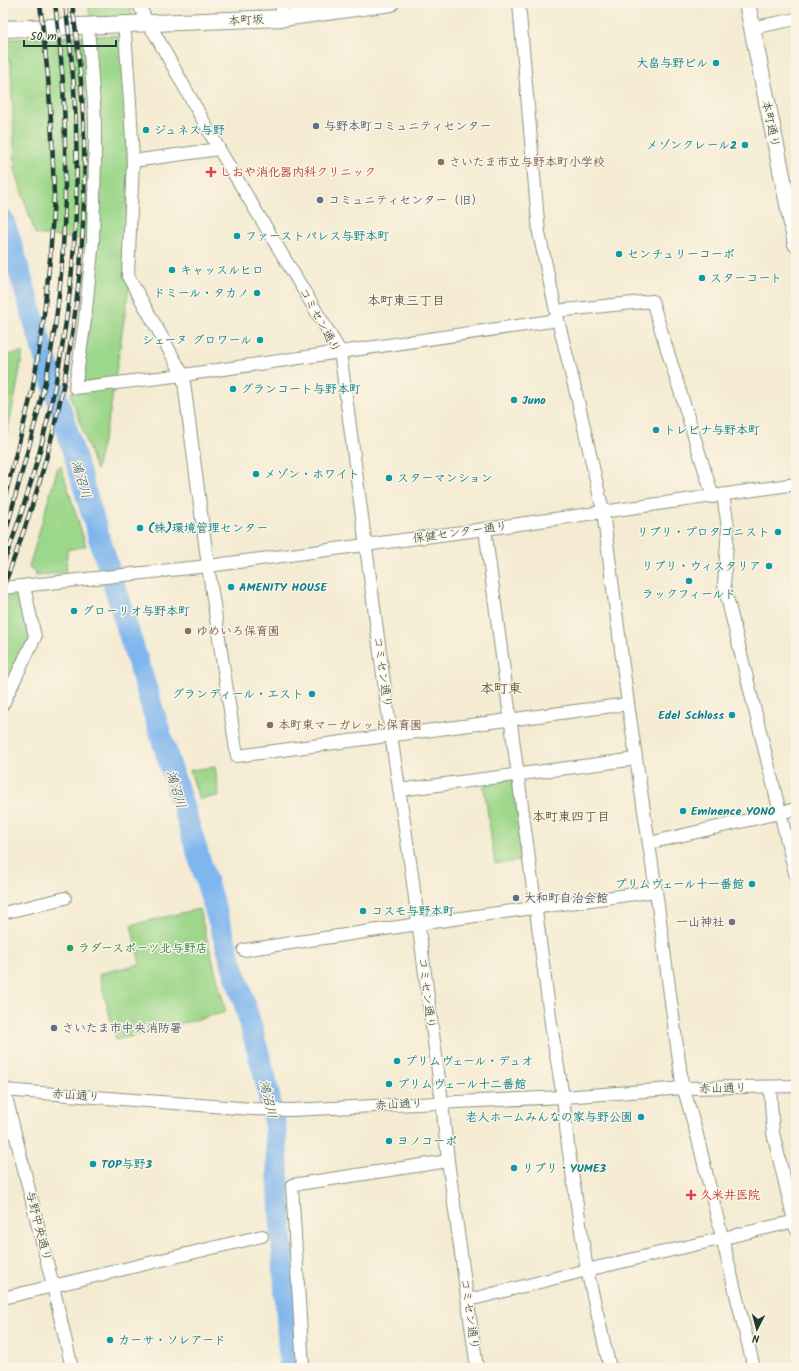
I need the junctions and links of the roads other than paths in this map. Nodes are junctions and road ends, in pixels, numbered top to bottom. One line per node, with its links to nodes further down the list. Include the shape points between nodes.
1 (138, 3): 7 (street, コミセン通り)
2 (391, 3): 5 (main road, 本町坂)
3 (519, 3): 15 (street, via 539,233)
4 (746, 3): 10 (main road, 本町通り)
5 (282, 10): 7 (main road, 本町坂)
6 (796, 19): 10 (street)
7 (148, 24): 8 (main road, 本町坂); 12 (street, コミセン通り)
8 (123, 25): 9 (main road, 本町坂); 13 (street)
9 (88, 27): 11 (main road, 本町坂); 17 (street, via 96,159 93,240 85,320 74,388)
10 (751, 28): 14 (main road, 本町通り)
11 (3, 29)
12 (219, 149): 13 (street); 16 (street, コミセン通り)
13 (133, 161): 17 (street, via 128,276)
14 (796, 244)
15 (557, 315): 16 (street); 19 (street, via 652,301); 20 (street)
16 (340, 351): 17 (street); 22 (street, コミセン通り)
17 (183, 375): 23 (street)
18 (796, 484): 19 (street, 保健センター通り)
19 (718, 496): 20 (street, 保健センター通り); 34 (street, via 728,527 724,586)
20 (602, 511): 21 (street, 保健センター通り); 27 (street)
21 (485, 529): 22 (street, 保健センター通り); 28 (street)
22 (365, 545): 23 (street, 保健センター通り); 29 (street, コミセン通り)
23 (208, 566): 24 (street, 保健センター通り); 29 (street, via 236,756)
24 (24, 586): 25 (street); 26 (street, via 35,637)
25 (3, 588)
26 (3, 704)
27 (628, 704): 28 (street); 30 (street)
28 (510, 719): 29 (street); 31 (street)
29 (391, 735): 32 (street, コミセン通り)
30 (636, 759): 31 (street); 35 (street)
31 (518, 774): 32 (street); 39 (street)
32 (399, 790): 41 (street, コミセン通り)
33 (796, 809): 34 (street)
34 (780, 813): 35 (street); 36 (street)
35 (649, 843): 37 (street)
36 (796, 877)
37 (656, 891): 39 (street); 46 (street)
38 (65, 898): 40 (street)
39 (536, 908): 41 (street); 47 (street)
40 (3, 913)
41 (418, 924): 42 (street); 48 (street, コミセン通り)
42 (244, 950)
43 (796, 1086): 44 (street, 赤山通り)
44 (770, 1087): 46 (street, 赤山通り); 50 (street, via 773,1133)
45 (3, 1088): 48 (street, 赤山通り, via 282,1110); 54 (street, 与野中央通り)
46 (684, 1088): 47 (street, 赤山通り); 52 (street)
47 (563, 1097): 48 (street, 赤山通り); 53 (street)
48 (442, 1102): 49 (street, コミセン通り)
49 (448, 1161): 56 (street, コミセン通り); 58 (street, via 292,1184)
50 (795, 1224): 52 (street)
51 (262, 1236): 54 (street)
52 (722, 1239): 53 (street); 61 (street)
53 (587, 1270): 56 (street); 60 (street)
54 (53, 1286): 55 (street); 57 (street, 与野中央通り)
55 (3, 1298)
56 (469, 1300): 59 (street, コミセン通り)
57 (72, 1368)
58 (303, 1368)
59 (477, 1368)
60 (610, 1368)
61 (754, 1368)

